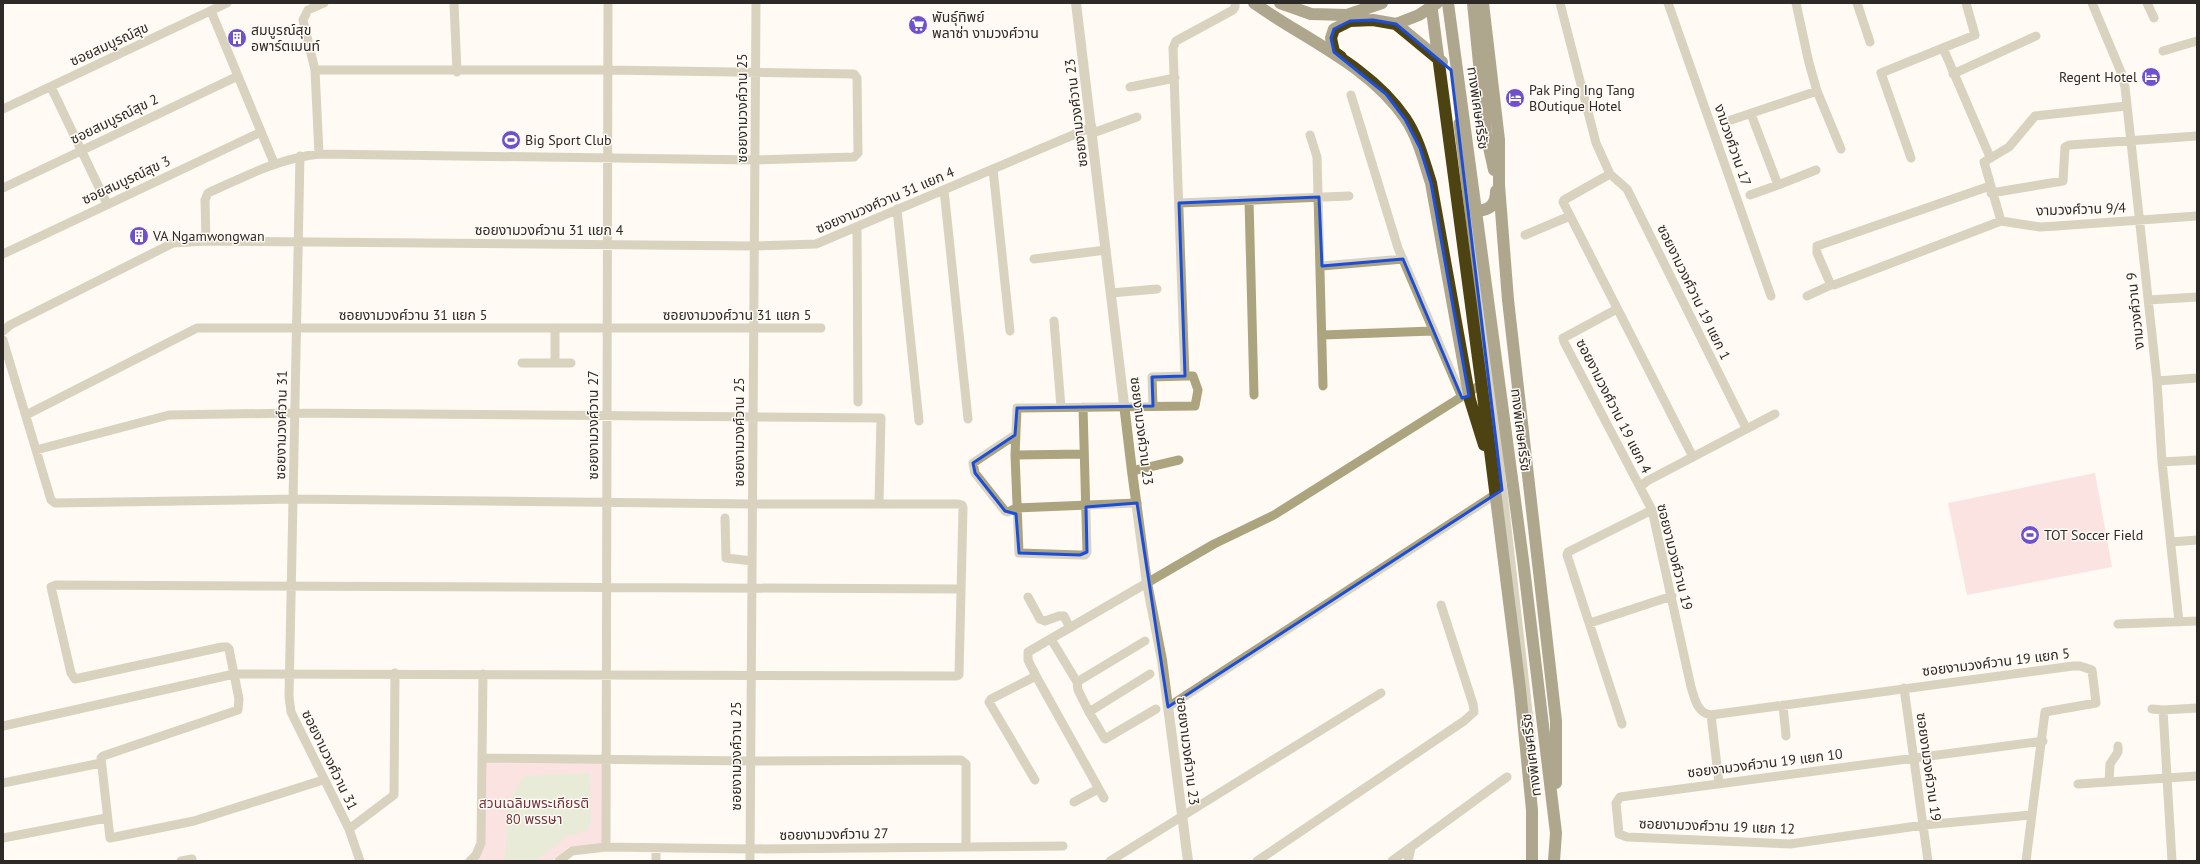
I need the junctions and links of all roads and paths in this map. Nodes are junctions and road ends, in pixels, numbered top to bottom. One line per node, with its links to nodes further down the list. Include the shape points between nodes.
1 (227, 3): 24 (street, ซอยสมบูรณ์สุข)
2 (324, 3): 32 (street, via 308,10 303,20)
3 (454, 3): 36 (street)
4 (608, 3): 33 (street, ซอยงามวงศ์วาน 27)
5 (756, 3): 37 (street, ซอยงามวงศ์วาน 25)
6 (1076, 3): 50 (street, ซอยงามวงศ์วาน 23)
7 (1234, 3): 40 (street, via 1233,10 1174,44)
8 (1254, 3): 34 (highway)
9 (1280, 3): 10 (highway, via 1310,14 1346,15)
10 (1382, 3)
11 (1431, 3): 147 (highway, ทางพิเศษศรีรัช)
12 (1437, 3): 26 (highway, via 1419,15)
13 (1443, 3): 35 (street)
14 (1448, 3): 225 (highway, ทางพิเศษศรีรัช, via 1526,584)
15 (1473, 3): 67 (highway, via 1486,134)
16 (1483, 3): 67 (highway, via 1499,140)
17 (1560, 3): 66 (street, via 1596,143)
18 (1668, 3): 100 (street, งามวงศ์วาน 17)
19 (1796, 3): 43 (street)
20 (1857, 3): 29 (street)
21 (1966, 3): 30 (street, via 1975,35)
22 (2092, 3): 45 (street, งามวงศ์วาน 9, via 2123,79)
23 (2147, 3): 25 (street)
24 (211, 11): 39 (street); 41 (street, ซอยสมบูรณ์สุข)
25 (2154, 18)
26 (1396, 24): 34 (highway, via 1373,20 1350,21 1334,29 1331,38 1334,52); 35 (highway)
27 (2036, 36): 38 (street)
28 (2197, 41): 31 (street)
29 (1870, 42)
30 (1943, 48): 38 (street); 60 (street, via 1881,73)
31 (2164, 52)
32 (315, 70): 36 (street); 57 (street)
33 (608, 70): 36 (street); 37 (street); 59 (street, ซอยงามวงศ์วาน 27)
34 (1358, 70): 147 (highway, via 1386,94 1405,119 1420,148 1431,182 1470,400)
35 (1451, 70): 79 (street)
36 (457, 72)
37 (756, 73): 62 (street, ซอยงามวงศ์วาน 25); 62 (street, via 854,74 857,78 858,153 854,157)
38 (1953, 74): 61 (street)
39 (238, 76): 51 (street); 56 (street, ซอยสมบูรณ์สุข 2)
40 (1175, 78): 42 (street); 76 (street)
41 (51, 87): 46 (street, ซอยสมบูรณ์สุข); 56 (street)
42 (1130, 87)
43 (1817, 91): 47 (street); 55 (street)
44 (1351, 95): 95 (street)
45 (2126, 106): 54 (street, งามวงศ์วาน 9); 61 (street, via 2035,116 2009,147)
46 (3, 109)
47 (1751, 114): 49 (street); 68 (street)
48 (1137, 117): 50 (street, ซอยงามวงศ์วาน 31 แยก 4)
49 (1731, 120)
50 (1092, 130): 64 (street, ซอยงามวงศ์วาน 31 แยก 4); 92 (street, ซอยงามวงศ์วาน 23)
51 (261, 132): 63 (street); 77 (street, ซอยสมบูรณ์สุข 3)
52 (1310, 135): 73 (street, via 1317,156)
53 (2197, 136): 54 (street)
54 (2131, 141): 70 (street, via 2065,147 2063,181); 84 (street, งามวงศ์วาน 9)
55 (1841, 149)
56 (81, 150): 69 (street, ซอยสมบูรณ์สุข 2); 77 (street)
57 (319, 154): 58 (street); 59 (street)
58 (300, 156): 63 (street); 89 (street, ซอยงามวงศ์วาน 31)
59 (608, 157): 62 (street); 90 (street, ซอยงามวงศ์วาน 27)
60 (1911, 158)
61 (1987, 159): 70 (street)
62 (755, 160): 91 (street, ซอยงามวงศ์วาน 25)
63 (274, 163): 88 (street, via 208,193 205,200)
64 (994, 169): 71 (street, ซอยงามวงศ์วาน 31 แยก 4); 111 (street)
65 (1816, 170): 68 (street)
66 (1610, 174): 80 (street, via 1564,200); 138 (street, ซอยงามวงศ์วาน 19 แยก 1, via 1627,189)
67 (1497, 183): 79 (highway, via 1496,200 1492,206 1482,211); 82 (highway)
68 (1778, 185): 72 (street)
69 (3, 188)
70 (1990, 189): 83 (street); 97 (street, via 1818,246 1817,253)
71 (944, 190): 78 (street, ซอยงามวงศ์วาน 31 แยก 4); 136 (street)
72 (1750, 195)
73 (1319, 196): 74 (street); 75 (street); 96 (street)
74 (1349, 196)
75 (1249, 200): 76 (street); 124 (street)
76 (1179, 202): 119 (street)
77 (107, 204): 93 (street, ซอยสมบูรณ์สุข 3)
78 (898, 210): 85 (street, ซอยงามวงศ์วาน 31 แยก 4); 137 (street)
79 (1472, 211): 86 (street)
80 (1570, 216): 87 (street); 104 (street)
81 (2197, 216): 84 (street, งามวงศ์วาน 9/4)
82 (1502, 219): 86 (highway, via 1496,214 1479,216 1475,220); 225 (highway, via 1508,300 1556,721)
83 (2001, 221): 84 (street, งามวงศ์วาน 9/4, via 2040,227); 97 (street)
84 (2139, 221): 103 (street, งามวงศ์วาน 9)
85 (857, 227): 91 (street, ซอยงามวงศ์วาน 31 แยก 4, via 816,244); 126 (street)
86 (1472, 232): 121 (street)
87 (1525, 235)
88 (206, 241): 89 (street, ซอยงามวงศ์วาน 31 แยก 4); 112 (street, ซอยงามวงศ์วาน 31 แยก 4, via 173,243 10,325)
89 (299, 242): 90 (street, ซอยงามวงศ์วาน 31 แยก 4); 107 (street, ซอยงามวงศ์วาน 31)
90 (608, 245): 91 (street, ซอยงามวงศ์วาน 31 แยก 4); 108 (street, ซอยงามวงศ์วาน 27)
91 (755, 246): 110 (street, ซอยงามวงศ์วาน 25)
92 (1106, 250): 94 (street); 99 (street, ซอยงามวงศ์วาน 23)
93 (3, 254)
94 (1034, 259)
95 (1403, 259): 96 (street); 113 (street)
96 (1322, 266): 114 (street)
97 (1831, 285): 101 (street)
98 (1157, 289): 99 (street)
99 (1111, 293): 127 (street, ซอยงามวงศ์วาน 23)
100 (1771, 296)
101 (1807, 296)
102 (2197, 297): 103 (street)
103 (2148, 300): 122 (street, งามวงศ์วาน 9)
104 (1617, 309): 143 (street); 149 (street, ซอยงามวงศ์วาน 19 แยก 4, via 1564,338)
105 (1054, 321): 129 (street)
106 (820, 328): 110 (street, ซอยงามวงศ์วาน 31 แยก 5)
107 (297, 329): 109 (street, ซอยงามวงศ์วาน 31 แยก 5); 131 (street, ซอยงามวงศ์วาน 31); 133 (street, ซอยงามวงศ์วาน 31 แยก 5, via 197,328)
108 (607, 329): 109 (street, ซอยงามวงศ์วาน 31 แยก 5); 110 (street, ซอยงามวงศ์วาน 31 แยก 5); 134 (street, ซอยงามวงศ์วาน 27)
109 (555, 330): 117 (street)
110 (754, 330): 135 (street, ซอยงามวงศ์วาน 25)
111 (1010, 330)
112 (3, 331)
113 (1433, 331): 114 (street); 125 (street)
114 (1322, 335): 123 (street)
115 (3, 340): 133 (street)
116 (522, 363): 117 (street)
117 (555, 363): 118 (street)
118 (571, 363)
119 (1185, 376): 128 (street, via 1152,377); 128 (street, via 1193,376 1196,383 1198,390 1195,406)
120 (2197, 378): 122 (street)
121 (1490, 379): 125 (street); 150 (street)
122 (2157, 380): 146 (street, งามวงศ์วาน 9)
123 (1324, 386)
124 (1254, 395)
125 (1461, 396): 163 (street, via 1274,515 1214,544)
126 (858, 402)
127 (1124, 406): 128 (street); 130 (street); 148 (street, ซอยงามวงศ์วาน 23)
128 (1153, 406)
129 (1061, 407): 130 (street); 139 (street, via 1017,408)
130 (1083, 407): 141 (street)
131 (295, 413): 134 (street); 140 (street, via 169,415); 151 (street, ซอยงามวงศ์วาน 31)
132 (1775, 414): 138 (street)
133 (26, 415): 140 (street)
134 (607, 415): 135 (street); 152 (street, ซอยงามวงศ์วาน 27)
135 (753, 418): 154 (street, ซอยงามวงศ์วาน 25); 155 (street, via 881,418)
136 (968, 419)
137 (919, 421)
138 (1746, 428): 143 (street, via 1745,431)
139 (1015, 435): 142 (street); 157 (street, via 973,464 975,473 1005,511)
140 (36, 450): 151 (street, via 51,500 55,503)
141 (1084, 454): 142 (street); 156 (street)
142 (1015, 455): 157 (street)
143 (1693, 457): 149 (street, via 1647,481)
144 (1179, 460): 148 (street)
145 (2197, 460): 146 (street)
146 (2162, 462): 161 (street, งามวงศ์วาน 9)
147 (1491, 469): 245 (highway, ทางพิเศษศรีรัช, via 1526,748 1532,810)
148 (1132, 471): 153 (street, ซอยงามวงศ์วาน 23)
149 (1640, 488): 158 (street, ซอยงามวงศ์วาน 19)
150 (1502, 490): 190 (street); 245 (street, via 1528,706 1536,822)
151 (294, 499): 152 (street); 164 (street, ซอยงามวงศ์วาน 31)
152 (607, 502): 154 (street); 165 (street, ซอยงามวงศ์วาน 27)
153 (1136, 503): 156 (street); 163 (street, ซอยงามวงศ์วาน 23)
154 (752, 504): 155 (street); 162 (street, ซอยงามวงศ์วาน 25)
155 (879, 504): 167 (street, via 962,505)
156 (1086, 507): 157 (street); 157 (street, via 1087,552 1080,556 1019,553)
157 (1016, 508)
158 (1652, 510): 168 (street, ซอยงามวงศ์วาน 19); 173 (street, via 1568,552)
159 (725, 518): 162 (street, via 726,558)
160 (2197, 540): 161 (street)
161 (2171, 542): 172 (street, งามวงศ์วาน 9)
162 (752, 560): 166 (street, ซอยงามวงศ์วาน 25)
163 (1147, 583): 175 (street); 190 (street, ซอยงามวงศ์วาน 23)
164 (292, 587): 165 (street); 178 (street, ซอยงามวงศ์วาน 31); 180 (street, via 51,587 71,673 75,679 225,647 228,649)
165 (607, 587): 166 (street); 182 (street, ซอยงามวงศ์วาน 27)
166 (752, 589): 167 (street); 184 (street, ซอยงามวงศ์วาน 25)
167 (961, 589): 184 (street, via 958,676)
168 (1672, 596): 173 (street); 196 (street, ซอยงามวงศ์วาน 19, via 1691,687 1698,708 1704,714)
169 (1028, 597): 175 (street, via 1040,619 1045,621 1064,616)
170 (1441, 605): 242 (street, via 1474,712)
171 (2197, 621): 172 (street)
172 (2178, 622): 174 (street)
173 (1590, 623): 198 (street)
174 (2118, 624)
175 (1070, 628): 176 (street)
176 (1051, 639): 185 (street, via 1028,652 1028,660); 186 (street)
177 (1145, 641): 186 (street)
178 (291, 673): 179 (street); 180 (street); 210 (street, ซอยงามวงศ์วาน 31, via 291,712)
179 (395, 673): 181 (street); 224 (street, via 394,796)
180 (234, 674): 197 (street); 206 (street, via 239,699 238,710 103,756)
181 (483, 674): 182 (street); 202 (street)
182 (607, 674): 184 (street); 203 (street, ซอยงามวงศ์วาน 27)
183 (1150, 674): 195 (street)
184 (751, 675): 205 (street, ซอยงามวงศ์วาน 25)
185 (1036, 676): 211 (street, via 989,702); 216 (street)
186 (1076, 682): 195 (street)
187 (1904, 688): 189 (street); 200 (street, ซอยงามวงศ์วาน 19 แยก 5, via 2073,666 2092,670 2096,702 2045,712); 204 (street, ซอยงามวงศ์วาน 19)
188 (1381, 694): 222 (street)
189 (1782, 705): 196 (street); 199 (street)
190 (1168, 707): 222 (street, ซอยงามวงศ์วาน 23)
191 (2197, 708): 194 (street)
192 (1156, 709): 195 (street, via 1105,739)
193 (2152, 709): 194 (street)
194 (2163, 710): 209 (street)
195 (1089, 712)
196 (1711, 715): 214 (street)
197 (4, 724)
198 (1622, 724)
199 (1786, 736)
200 (2042, 741): 204 (street, ซอยงามวงศ์วาน 19 แยก 10); 220 (street)
201 (2118, 746): 212 (street, via 2118,752 2110,764)
202 (483, 758): 203 (street); 236 (street, via 481,843)
203 (606, 758): 205 (street); 229 (street, ซอยงามวงศ์วาน 27)
204 (1914, 758): 214 (street, ซอยงามวงศ์วาน 19 แยก 10); 223 (street, ซอยงามวงศ์วาน 19)
205 (750, 762): 227 (street, via 965,761); 232 (street, ซอยงามวงศ์วาน 25)
206 (101, 763): 213 (street); 221 (street)
207 (2197, 776): 209 (street)
208 (1506, 777): 231 (street)
209 (2167, 778): 212 (street); 249 (street)
210 (323, 780): 221 (street, via 194,821 112,839 109,838); 224 (street, ซอยงามวงศ์วาน 31)
211 (1035, 780)
212 (2109, 782): 215 (street)
213 (3, 783)
214 (1719, 783): 217 (street, ซอยงามวงศ์วาน 19 แยก 10)
215 (2078, 784)
216 (1098, 789): 218 (street); 219 (street)
217 (1620, 797): 223 (street, ซอยงามวงศ์วาน 19 แยก 12, via 1616,803 1619,834 1627,837 1790,844)
218 (1104, 798)
219 (1074, 802)
220 (2031, 815): 223 (street); 248 (street)
221 (106, 818): 226 (street)
222 (1182, 818): 240 (street); 241 (street, ซอยงามวงศ์วาน 23)
223 (1924, 825): 247 (street, ซอยงามวงศ์วาน 19)
224 (349, 829): 234 (street, ซอยงามวงศ์วาน 31)
225 (1556, 833): 246 (highway, ทางพิเศษศรีรัช)
226 (3, 838)
227 (966, 846): 228 (street, ซอยงามวงศ์วาน 27); 232 (street, ซอยงามวงศ์วาน 27)
228 (1062, 846)
229 (606, 847): 230 (street, ซอยงามวงศ์วาน 27); 237 (street, ซอยงามวงศ์วาน 27, via 572,851)
230 (656, 848): 232 (street, ซอยงามวงศ์วาน 27); 238 (street)
231 (1411, 848): 243 (street); 244 (street)
232 (750, 849): 239 (street, ซอยงามวงศ์วาน 25)
233 (192, 859): 235 (street)
234 (357, 860)
235 (181, 861)
236 (470, 861)
237 (559, 861)
238 (656, 861)
239 (750, 861)
240 (1110, 861)
241 (1188, 861)
242 (1257, 861)
243 (1392, 861)
244 (1408, 861)
245 (1531, 861)
246 (1554, 861)
247 (1928, 861)
248 (2026, 861)
249 (2172, 861)

